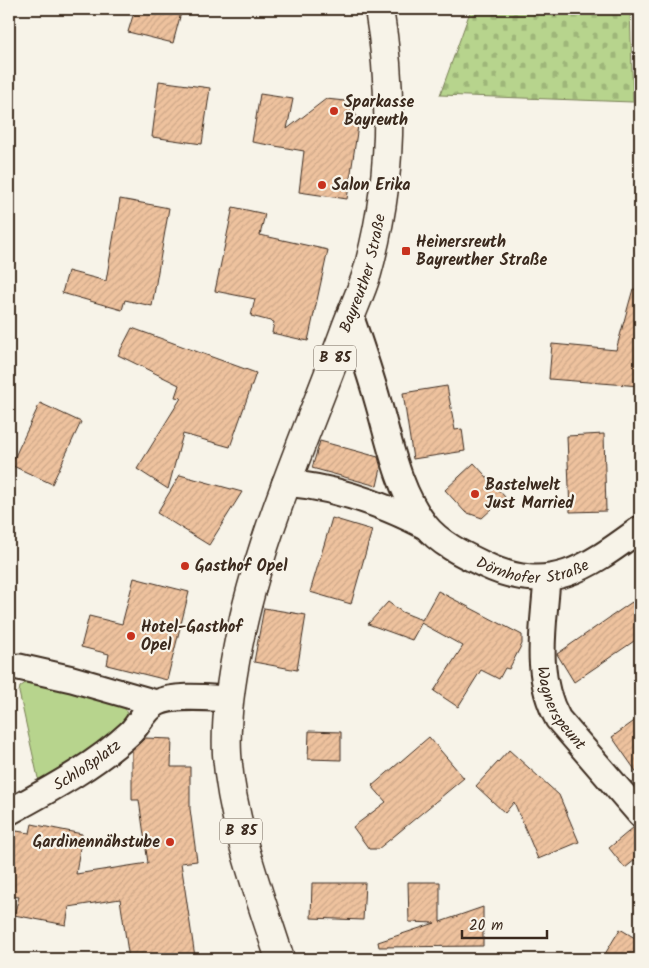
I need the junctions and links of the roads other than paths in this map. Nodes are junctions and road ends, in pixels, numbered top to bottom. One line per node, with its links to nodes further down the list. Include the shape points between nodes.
1 (379, 9): 2 (main road, Bayreuther Straße / B 85, via 389,92 388,152 378,229 366,276)
2 (350, 315): 3 (main road, Bayreuther Straße / B 85); 4 (street, Dörnhofer Straße, via 402,482)
3 (285, 483): 4 (street, Dörnhofer Straße, via 327,488 370,500); 8 (main road, Bayreuther Straße / B 85, via 244,612)
4 (426, 527): 6 (street, Dörnhofer Straße, via 444,543 495,570 520,577)
5 (640, 529): 6 (street, Dörnhofer Straße, via 594,562)
6 (547, 578): 11 (street, Wagnerspeunt, via 541,661 549,702 558,719)
7 (19, 667): 9 (street)
8 (229, 699): 9 (street, via 194,698 165,700); 12 (main road, B 85, via 227,754 234,795 245,849)
9 (156, 704): 10 (street, Schloßplatz, via 131,731 73,776)
10 (9, 812)
11 (640, 814)
12 (280, 959)

